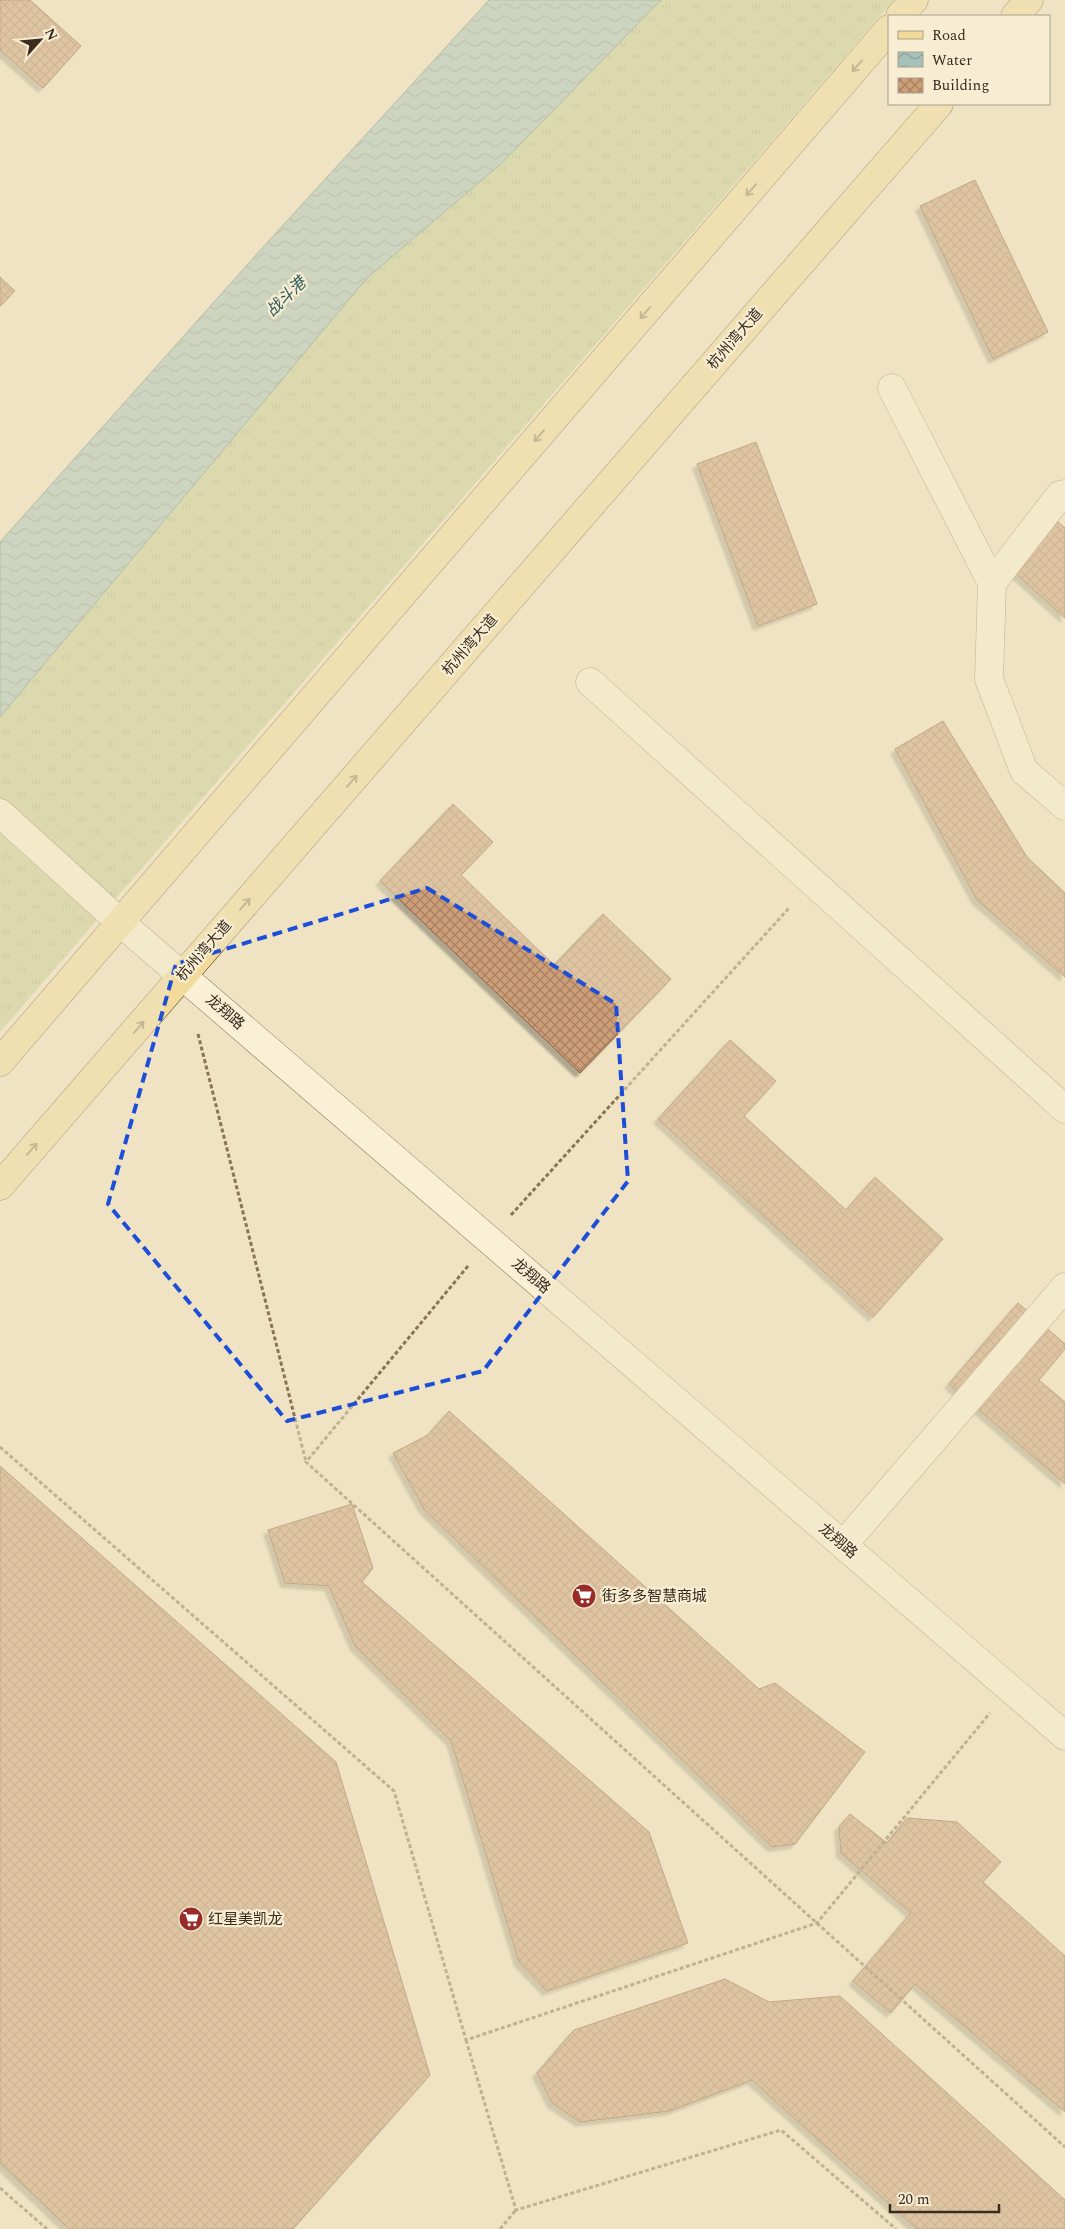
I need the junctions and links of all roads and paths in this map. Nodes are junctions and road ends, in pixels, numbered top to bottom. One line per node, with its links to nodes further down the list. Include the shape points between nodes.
1 (914, 0): 3 (main road)
2 (1029, 0): 4 (main road)
3 (901, 15)
4 (1016, 15)
5 (888, 31): 14 (main road, one-way to 14)
6 (938, 105): 15 (main road, 杭州湾大道, one-way to 6)
7 (892, 388): 9 (street)
8 (1065, 494): 9 (street, via 1060,496)
9 (992, 584): 11 (street, via 989,679 1024,770)
10 (590, 682): 13 (street)
11 (1065, 806)
12 (5, 818): 14 (street, 龙翔路)
13 (812, 883): 18 (street); 20 (path)
14 (121, 923): 15 (street, 龙翔路); 17 (main road)
15 (183, 976): 19 (main road, 杭州湾大道, one-way to 15); 20 (street, 龙翔路)
16 (197, 1033): 23 (path)
17 (0, 1062)
18 (1065, 1109)
19 (0, 1186)
20 (489, 1240): 23 (path); 24 (street, 龙翔路)
21 (1065, 1287): 24 (street)
22 (0, 1447): 28 (path, via 394,1791)
23 (306, 1462): 27 (path)
24 (843, 1545): 25 (street, 龙翔路)
25 (1010, 1689): 26 (street, 龙翔路); 27 (path)
26 (1065, 1736)
27 (817, 1923): 28 (path); 29 (path)
28 (466, 2040): 31 (path)
29 (1065, 2147)
30 (0, 2188): 32 (path)
31 (516, 2210): 33 (path); 34 (path, via 781,2130)
32 (47, 2229)
33 (500, 2229)
34 (896, 2229)

